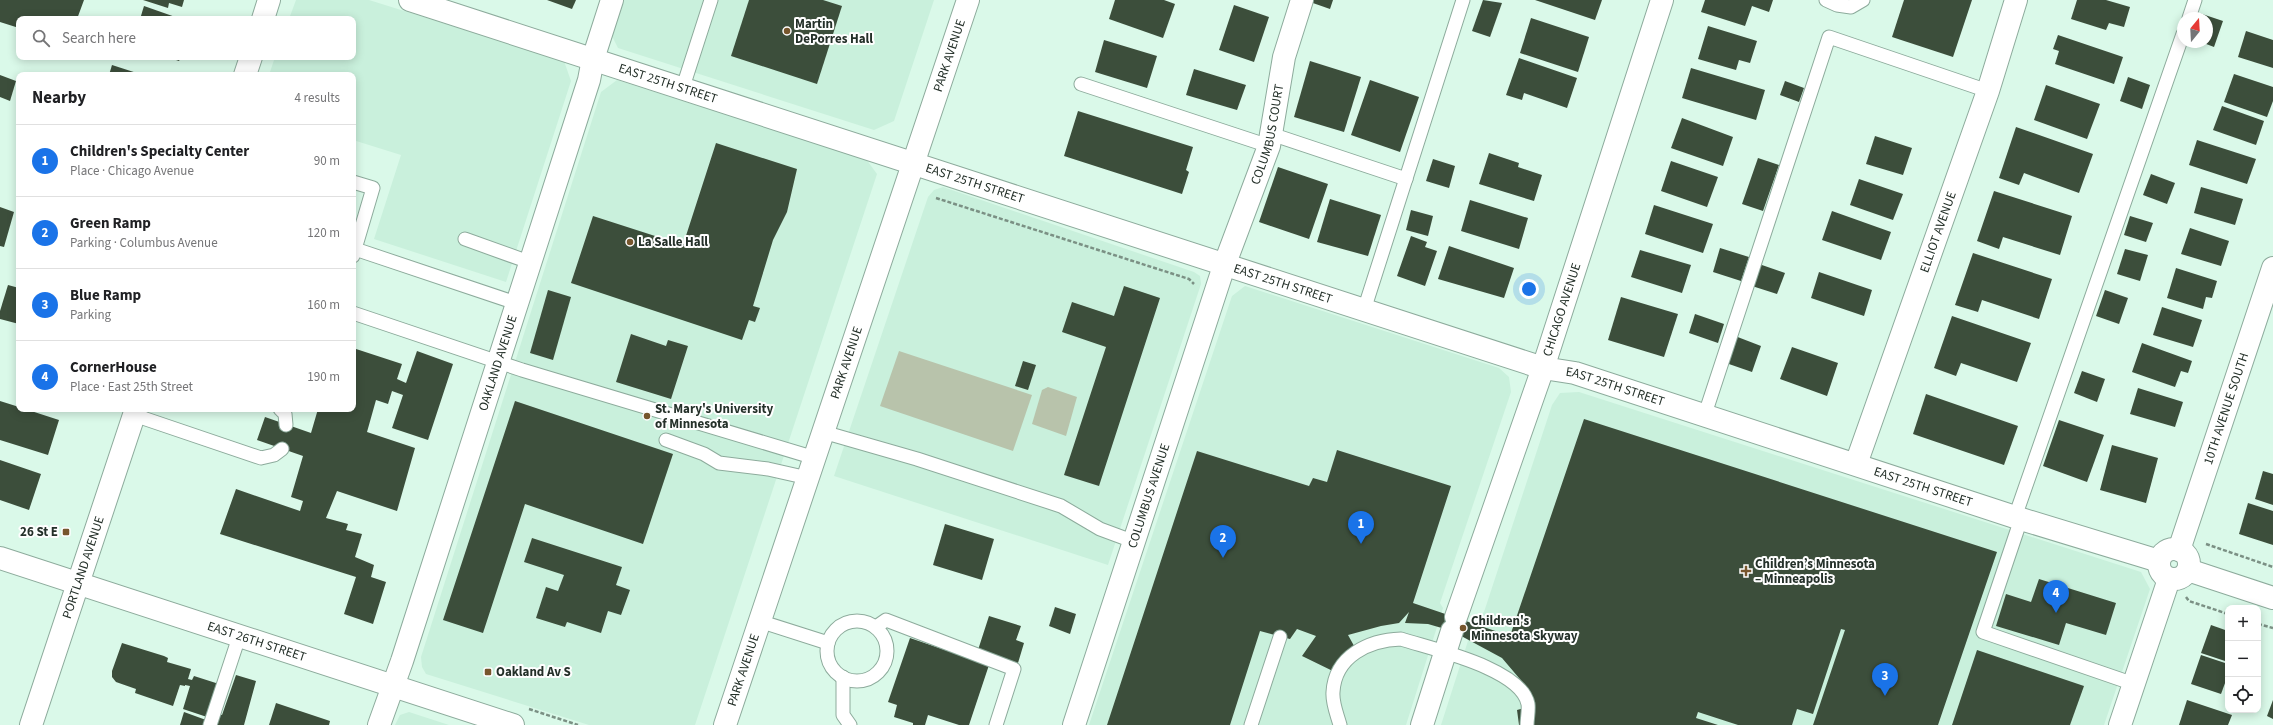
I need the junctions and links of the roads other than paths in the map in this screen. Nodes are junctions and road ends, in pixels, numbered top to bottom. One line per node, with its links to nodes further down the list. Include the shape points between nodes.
1 (269, 0): 14 (street)
2 (410, 0): 16 (street, EAST 25TH STREET)
3 (612, 0): 16 (street, OAKLAND AVENUE)
4 (711, 0): 20 (lane)
5 (968, 0): 23 (street, PARK AVENUE)
6 (1302, 0): 22 (street, COLUMBUS COURT, via 1284,57)
7 (1463, 0): 24 (lane)
8 (1662, 0): 36 (street, CHICAGO AVENUE)
9 (1826, 0): 10 (lane, via 1851,7)
10 (1863, 0)
11 (2016, 0): 21 (street, ELLIOT AVENUE)
12 (2195, 0): 13 (lane)
13 (2191, 12)
14 (264, 16)
15 (2178, 48): 47 (lane)
16 (593, 59): 20 (street, EAST 25TH STREET); 29 (street, OAKLAND AVENUE, via 589,80)
17 (250, 60): 18 (street)
18 (246, 72)
19 (1081, 84): 22 (lane)
20 (683, 88): 23 (street, EAST 25TH STREET)
21 (1988, 91): 39 (lane, via 1830,37); 45 (street, ELLIOT AVENUE)
22 (1270, 140): 24 (lane); 30 (street, COLUMBUS COURT)
23 (914, 163): 30 (street, EAST 25TH STREET); 41 (street, PARK AVENUE)
24 (1406, 179): 33 (lane)
25 (356, 183): 27 (lane, via 373,188)
26 (465, 239): 29 (lane)
27 (356, 246)
28 (356, 254): 32 (lane)
29 (529, 262): 32 (street, OAKLAND AVENUE)
30 (1224, 266): 33 (street, EAST 25TH STREET); 48 (street, COLUMBUS AVENUE)
31 (2273, 268): 50 (street, 10TH AVENUE SOUTH, via 2179,550 2165,552)
32 (516, 303): 35 (street, OAKLAND AVENUE)
33 (1364, 310): 36 (street, EAST 25TH STREET)
34 (356, 314): 35 (lane)
35 (498, 362): 44 (lane); 61 (street, OAKLAND AVENUE)
36 (1543, 368): 39 (street, EAST 25TH STREET, via 1574,373); 58 (street, CHICAGO AVENUE)
37 (135, 412): 43 (lane, via 261,458 274,455); 51 (street, PORTLAND AVENUE)
38 (283, 412): 40 (lane)
39 (1705, 414): 45 (street, EAST 25TH STREET)
40 (286, 425)
41 (823, 432): 44 (street, PARK AVENUE); 48 (lane, via 1061,506 1100,529)
42 (666, 440): 46 (lane, via 704,454 719,463 768,469)
43 (282, 449)
44 (815, 458): 46 (street, PARK AVENUE)
45 (1856, 464): 47 (street, EAST 25TH STREET)
46 (808, 478): 53 (street, PARK AVENUE)
47 (2018, 518): 50 (street, EAST 25TH STREET); 60 (lane, via 1983,632)
48 (1135, 542): 69 (street, COLUMBUS AVENUE)
49 (0, 558): 51 (street, EAST 26TH STREET)
50 (2172, 570): 52 (street, EAST 25TH STREET); 60 (street)
51 (78, 584): 55 (street, EAST 26TH STREET); 62 (street, PORTLAND AVENUE)
52 (2273, 598)
53 (760, 621): 57 (lane); 66 (street, PARK AVENUE)
54 (876, 627): 57 (lane, via 867,622 848,622 839,627); 59 (lane, via 886,643 885,663 879,671 862,680); 68 (lane, via 886,620 1014,669)
55 (240, 636): 61 (street, EAST 26TH STREET); 63 (lane)
56 (1280, 637): 70 (lane)
57 (828, 643): 59 (lane, via 830,662 835,671)
58 (1444, 653): 71 (lane, via 1401,640 1386,640 1358,650 1343,662 1333,692); 72 (street, CHICAGO AVENUE); 73 (lane, via 1492,669 1515,683 1528,703)
59 (843, 677): 67 (lane, via 843,715)
60 (2134, 684): 74 (street)
61 (393, 686): 64 (street, OAKLAND AVENUE); 65 (street, EAST 26TH STREET)
62 (31, 725)
63 (210, 725)
64 (379, 725)
65 (513, 725)
66 (725, 725)
67 (850, 725)
68 (996, 725)
69 (1074, 725)
70 (1251, 725)
71 (1340, 725)
72 (1422, 725)
73 (1527, 725)
74 (2120, 725)

